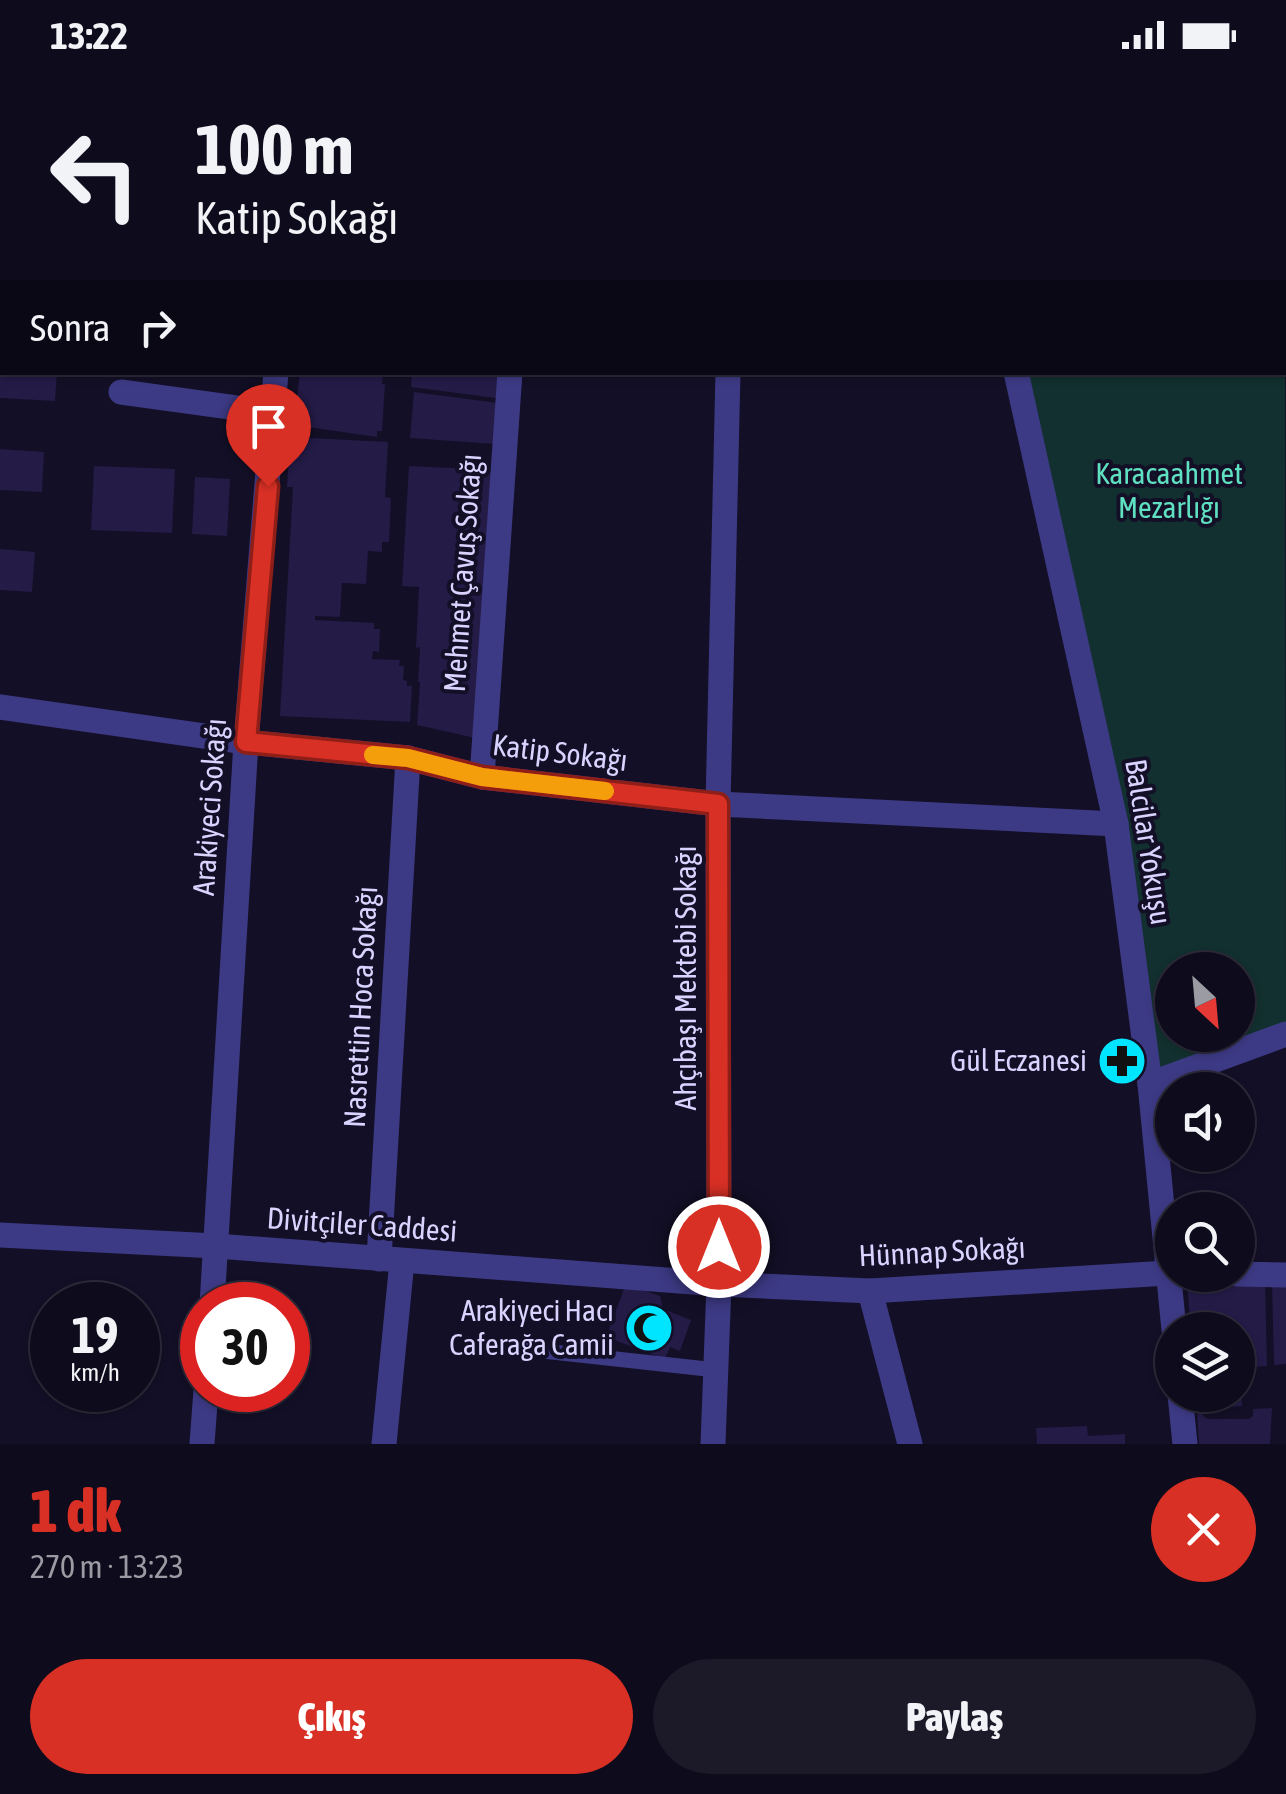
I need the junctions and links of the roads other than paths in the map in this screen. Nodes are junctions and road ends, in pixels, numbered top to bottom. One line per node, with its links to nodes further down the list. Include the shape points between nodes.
1 (276, 375): 6 (street, Arakiyeci Sokağı)
2 (510, 375): 10 (street, Mehmet Çavuş Sokağı)
3 (728, 375): 11 (street, Ahçıbaşı Mektebi Sokağı)
4 (1017, 375): 12 (street, Balcilar Yokuşu)
5 (122, 392): 6 (street)
6 (274, 414): 8 (street, Arakiyeci Sokağı)
7 (0, 707): 8 (street, Katip Sokağı)
8 (246, 742): 9 (street, Katip Sokağı); 17 (street, Arakiyeci Sokağı)
9 (408, 758): 10 (street, Katip Sokağı); 18 (street, Nasrettin Hoca Sokağı)
10 (482, 777): 11 (street, Katip Sokağı)
11 (718, 804): 12 (street, Katip Sokağı); 23 (street, Ahçıbaşı Mektebi Sokağı)
12 (1116, 824): 14 (street, Balcilar Yokuşu)
13 (1286, 1034): 14 (street)
14 (1150, 1084): 15 (street, Balcilar Yokuşu)
15 (1161, 1192)
16 (0, 1236): 17 (street, Divitçiler Caddesi)
17 (216, 1246): 18 (street, Divitçiler Caddesi); 22 (street, Arakiyeci Sokağı)
18 (390, 1260): 23 (street, Divitçiler Caddesi); 30 (street, Nasrettin Hoca Sokağı)
19 (1155, 1274): 24 (street, Hünnap Sokağı)
20 (1255, 1274): 21 (street)
21 (1286, 1275)
22 (214, 1282)
23 (719, 1284): 24 (street, Hünnap Sokağı); 26 (street, Ahçıbaşı Mektebi Sokağı)
24 (870, 1291): 32 (street)
25 (480, 1344): 26 (lane)
26 (716, 1370): 31 (street, Ahçıbaşı Mektebi Sokağı)
27 (204, 1412): 29 (street)
28 (1182, 1412): 33 (street)
29 (202, 1444)
30 (384, 1444)
31 (712, 1444)
32 (910, 1444)
33 (1185, 1444)

